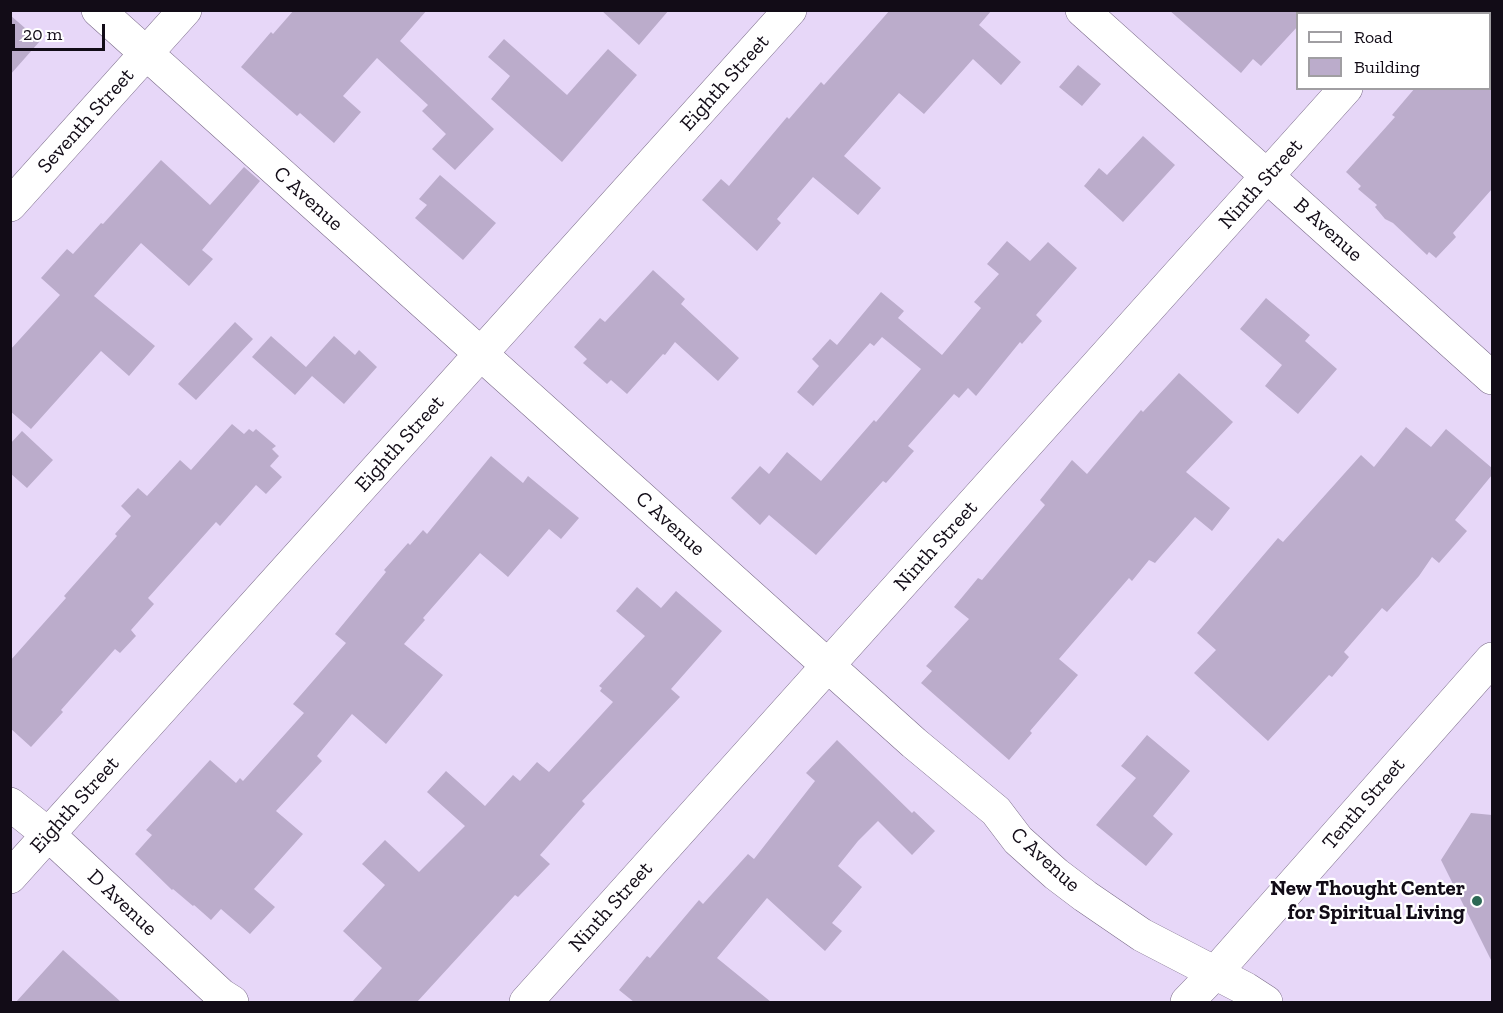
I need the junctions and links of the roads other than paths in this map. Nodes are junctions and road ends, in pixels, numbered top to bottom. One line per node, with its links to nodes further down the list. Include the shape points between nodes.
1 (98, 10): 5 (street, C Avenue)
2 (185, 10): 5 (street, Seventh Street)
3 (790, 10): 9 (street, Eighth Street)
4 (1082, 10): 7 (street, B Avenue)
5 (146, 54): 8 (street, Seventh Street); 9 (street, C Avenue)
6 (1344, 90): 7 (street, Ninth Street)
7 (1267, 177): 10 (street, B Avenue); 12 (street, Ninth Street)
8 (10, 205)
9 (481, 354): 12 (street, C Avenue); 14 (street, Eighth Street)
10 (1492, 378)
11 (1492, 659): 16 (street, Tenth Street)
12 (828, 665): 16 (street, C Avenue, via 996,811 1018,840 1056,874 1142,935); 18 (street, Ninth Street)
13 (10, 804): 14 (street, D Avenue)
14 (49, 835): 15 (street, Eighth Street); 17 (street, D Avenue)
15 (10, 877)
16 (1214, 974): 19 (street, Tenth Street); 20 (street, C Avenue)
17 (232, 1002)
18 (526, 1002)
19 (1187, 1002)
20 (1266, 1002)

